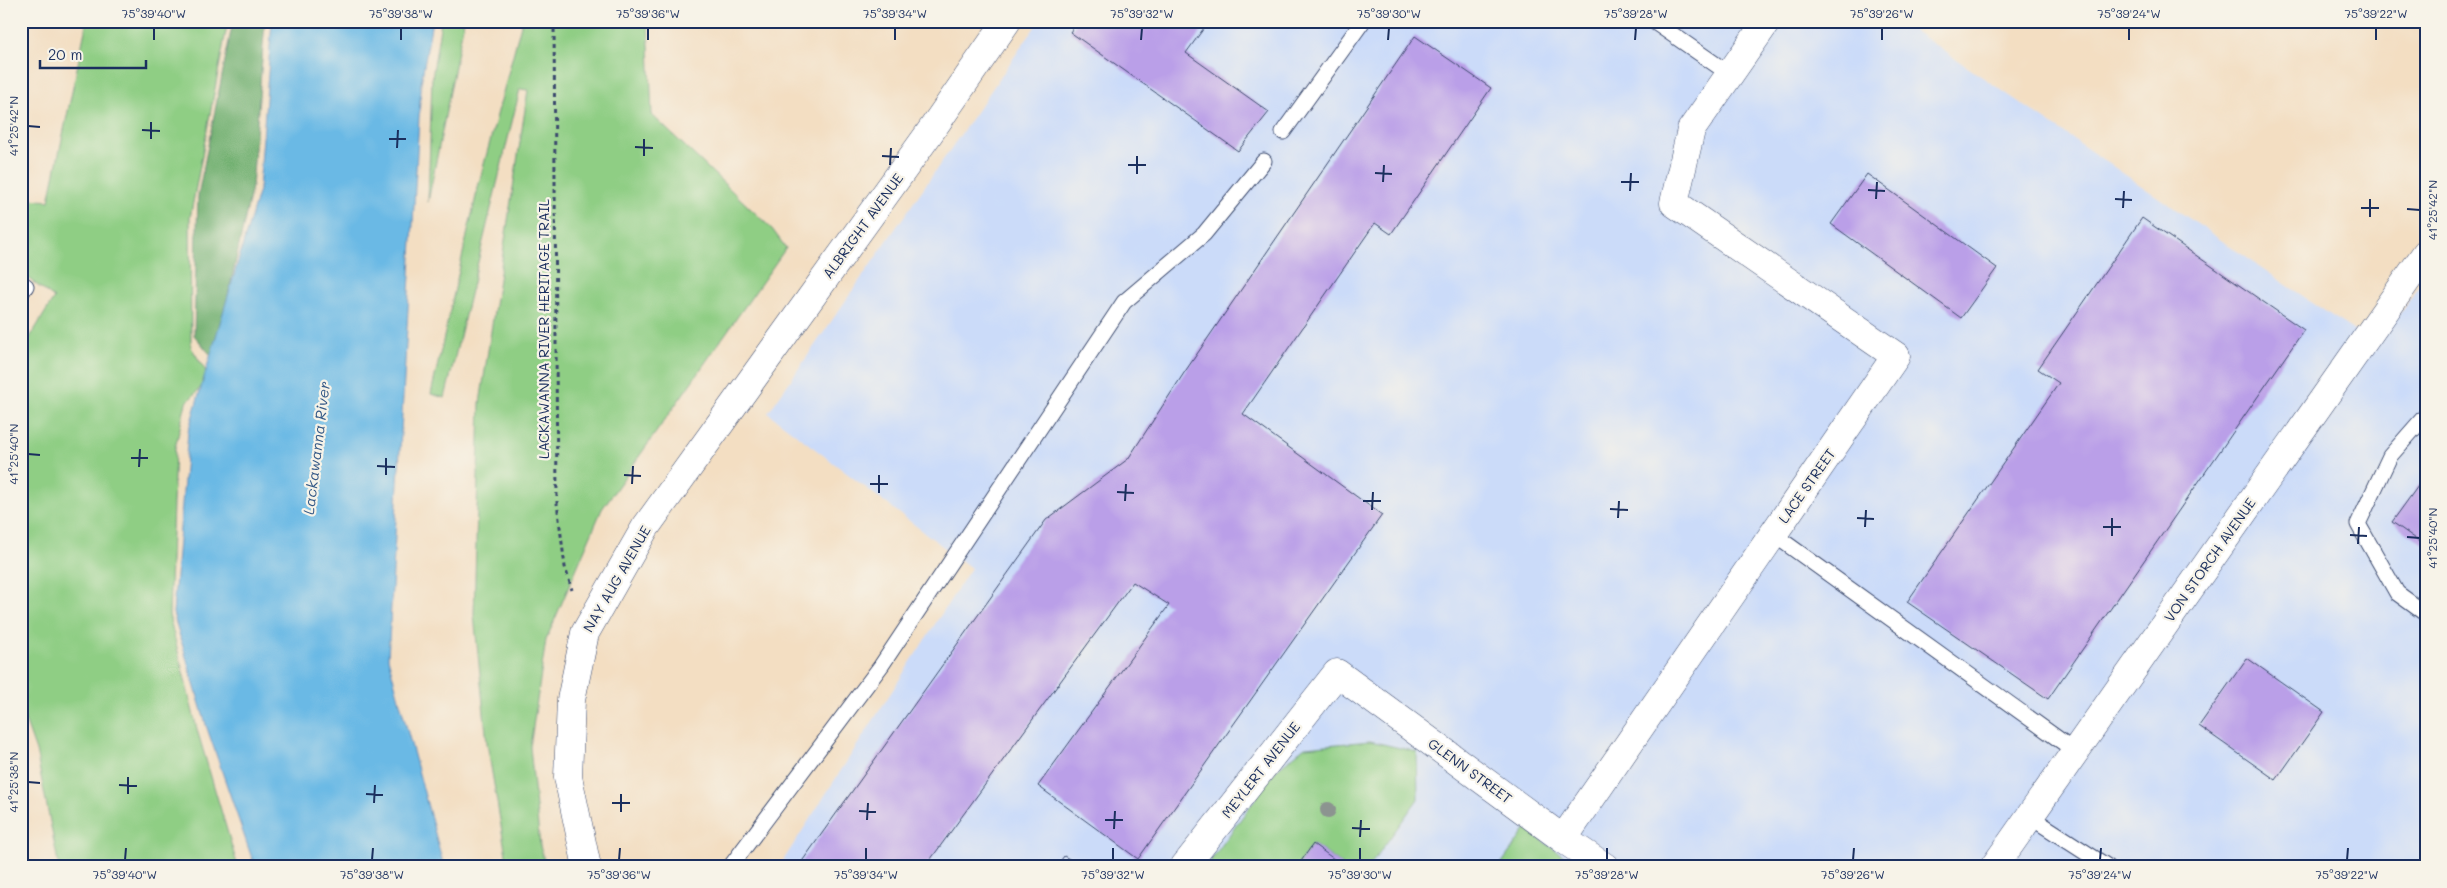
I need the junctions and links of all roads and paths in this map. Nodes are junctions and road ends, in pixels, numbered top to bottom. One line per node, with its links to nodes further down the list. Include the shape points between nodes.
1 (554, 21): 14 (path, LACKAWANNA RIVER HERITAGE TRAIL, via 557,502 565,567)
2 (1007, 21): 11 (street, ALBRIGHT AVENUE)
3 (1363, 21): 7 (lane)
4 (1653, 21): 6 (lane)
5 (1767, 21): 6 (street)
6 (1731, 75): 12 (street, LACE STREET, via 1692,130 1674,203 1896,356)
7 (1283, 132)
8 (1264, 161): 20 (lane, via 1204,234 1124,302 881,666)
9 (2426, 254): 16 (street, VON STORCH AVENUE)
10 (2426, 415): 13 (lane, via 2390,456 2358,524 2397,593)
11 (717, 430): 14 (street, NAY AUG AVENUE, via 645,528)
12 (1773, 534): 16 (lane); 18 (street, LACE STREET)
13 (2426, 614)
14 (585, 633): 19 (street, NAY AUG AVENUE, via 570,700 568,778)
15 (1338, 673): 18 (street, GLENN STREET); 21 (street, MEYLERT AVENUE)
16 (2075, 751): 17 (street, VON STORCH AVENUE)
17 (2029, 816): 23 (street, VON STORCH AVENUE); 24 (lane)
18 (1563, 839): 22 (street, GLENN STREET)
19 (587, 867)
20 (730, 867)
21 (1184, 867)
22 (1605, 867)
23 (1994, 867)
24 (2108, 867)

